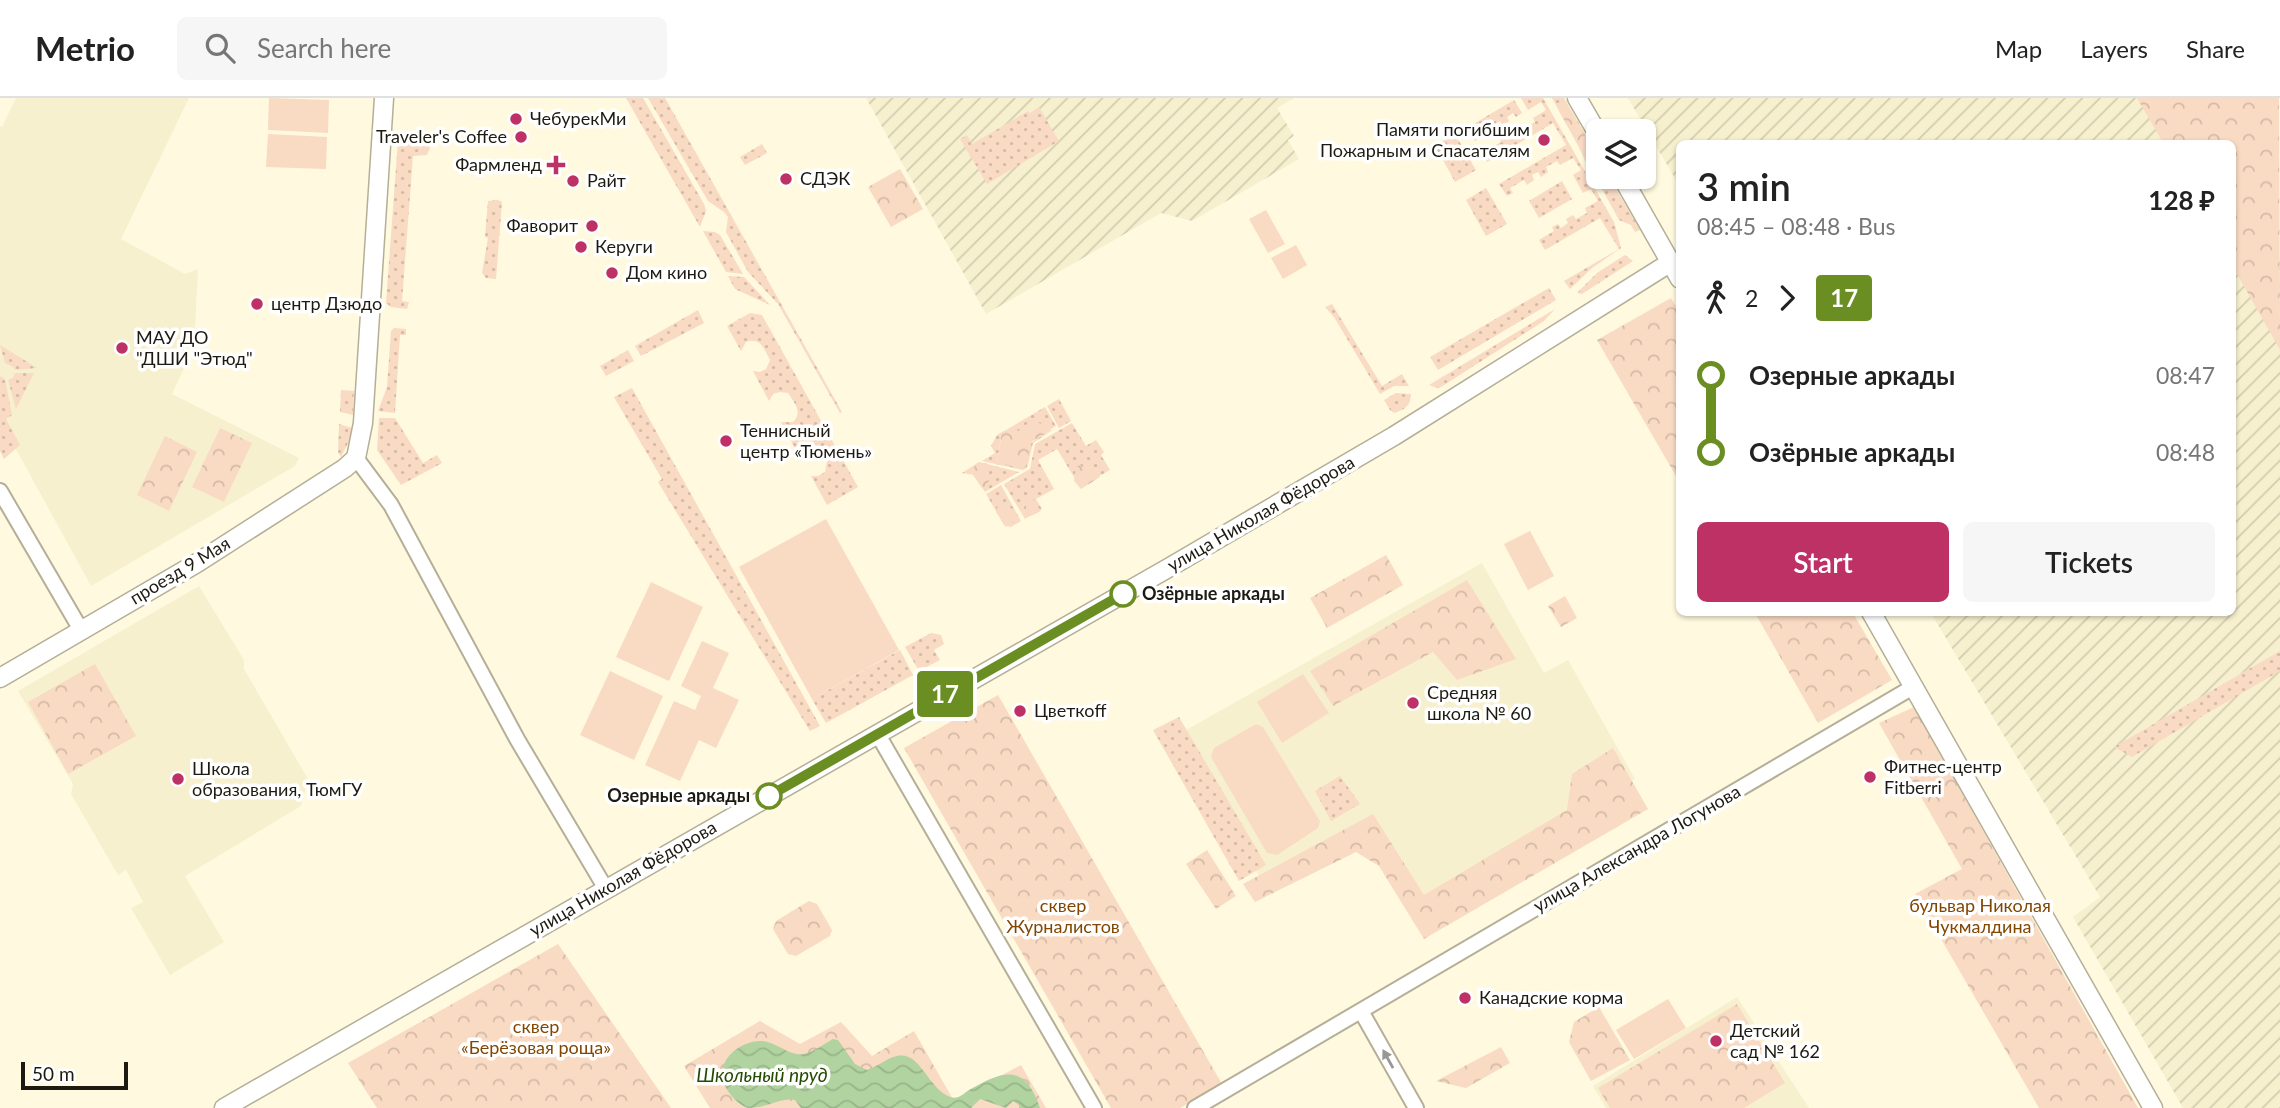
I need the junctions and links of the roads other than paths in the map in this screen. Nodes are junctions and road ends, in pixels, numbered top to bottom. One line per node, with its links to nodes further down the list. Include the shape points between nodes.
1 (384, 98): 7 (street, via 363,423)
2 (1577, 98): 3 (street)
3 (1589, 119)
4 (1629, 189): 5 (street)
5 (1671, 262): 6 (street); 13 (street, улица Николая Фёдорова, via 1394,436)
6 (1676, 271)
7 (356, 458): 10 (street, проезд 9 Мая, via 197,562); 14 (street, via 391,505 497,703)
8 (0, 491): 10 (street)
9 (1873, 616): 12 (street)
10 (81, 630): 11 (street, проезд 9 Мая)
11 (0, 678)
12 (1913, 687): 15 (street, улица Александра Логунова); 20 (street)
13 (877, 733): 14 (street, улица Николая Фёдорова); 17 (street)
14 (606, 889): 16 (street, улица Николая Фёдорова)
15 (1361, 1011): 18 (street, улица Александра Логунова); 19 (street, one-way to 15)
16 (224, 1108)
17 (1094, 1108)
18 (1195, 1108)
19 (1416, 1108)
20 (2153, 1108)

